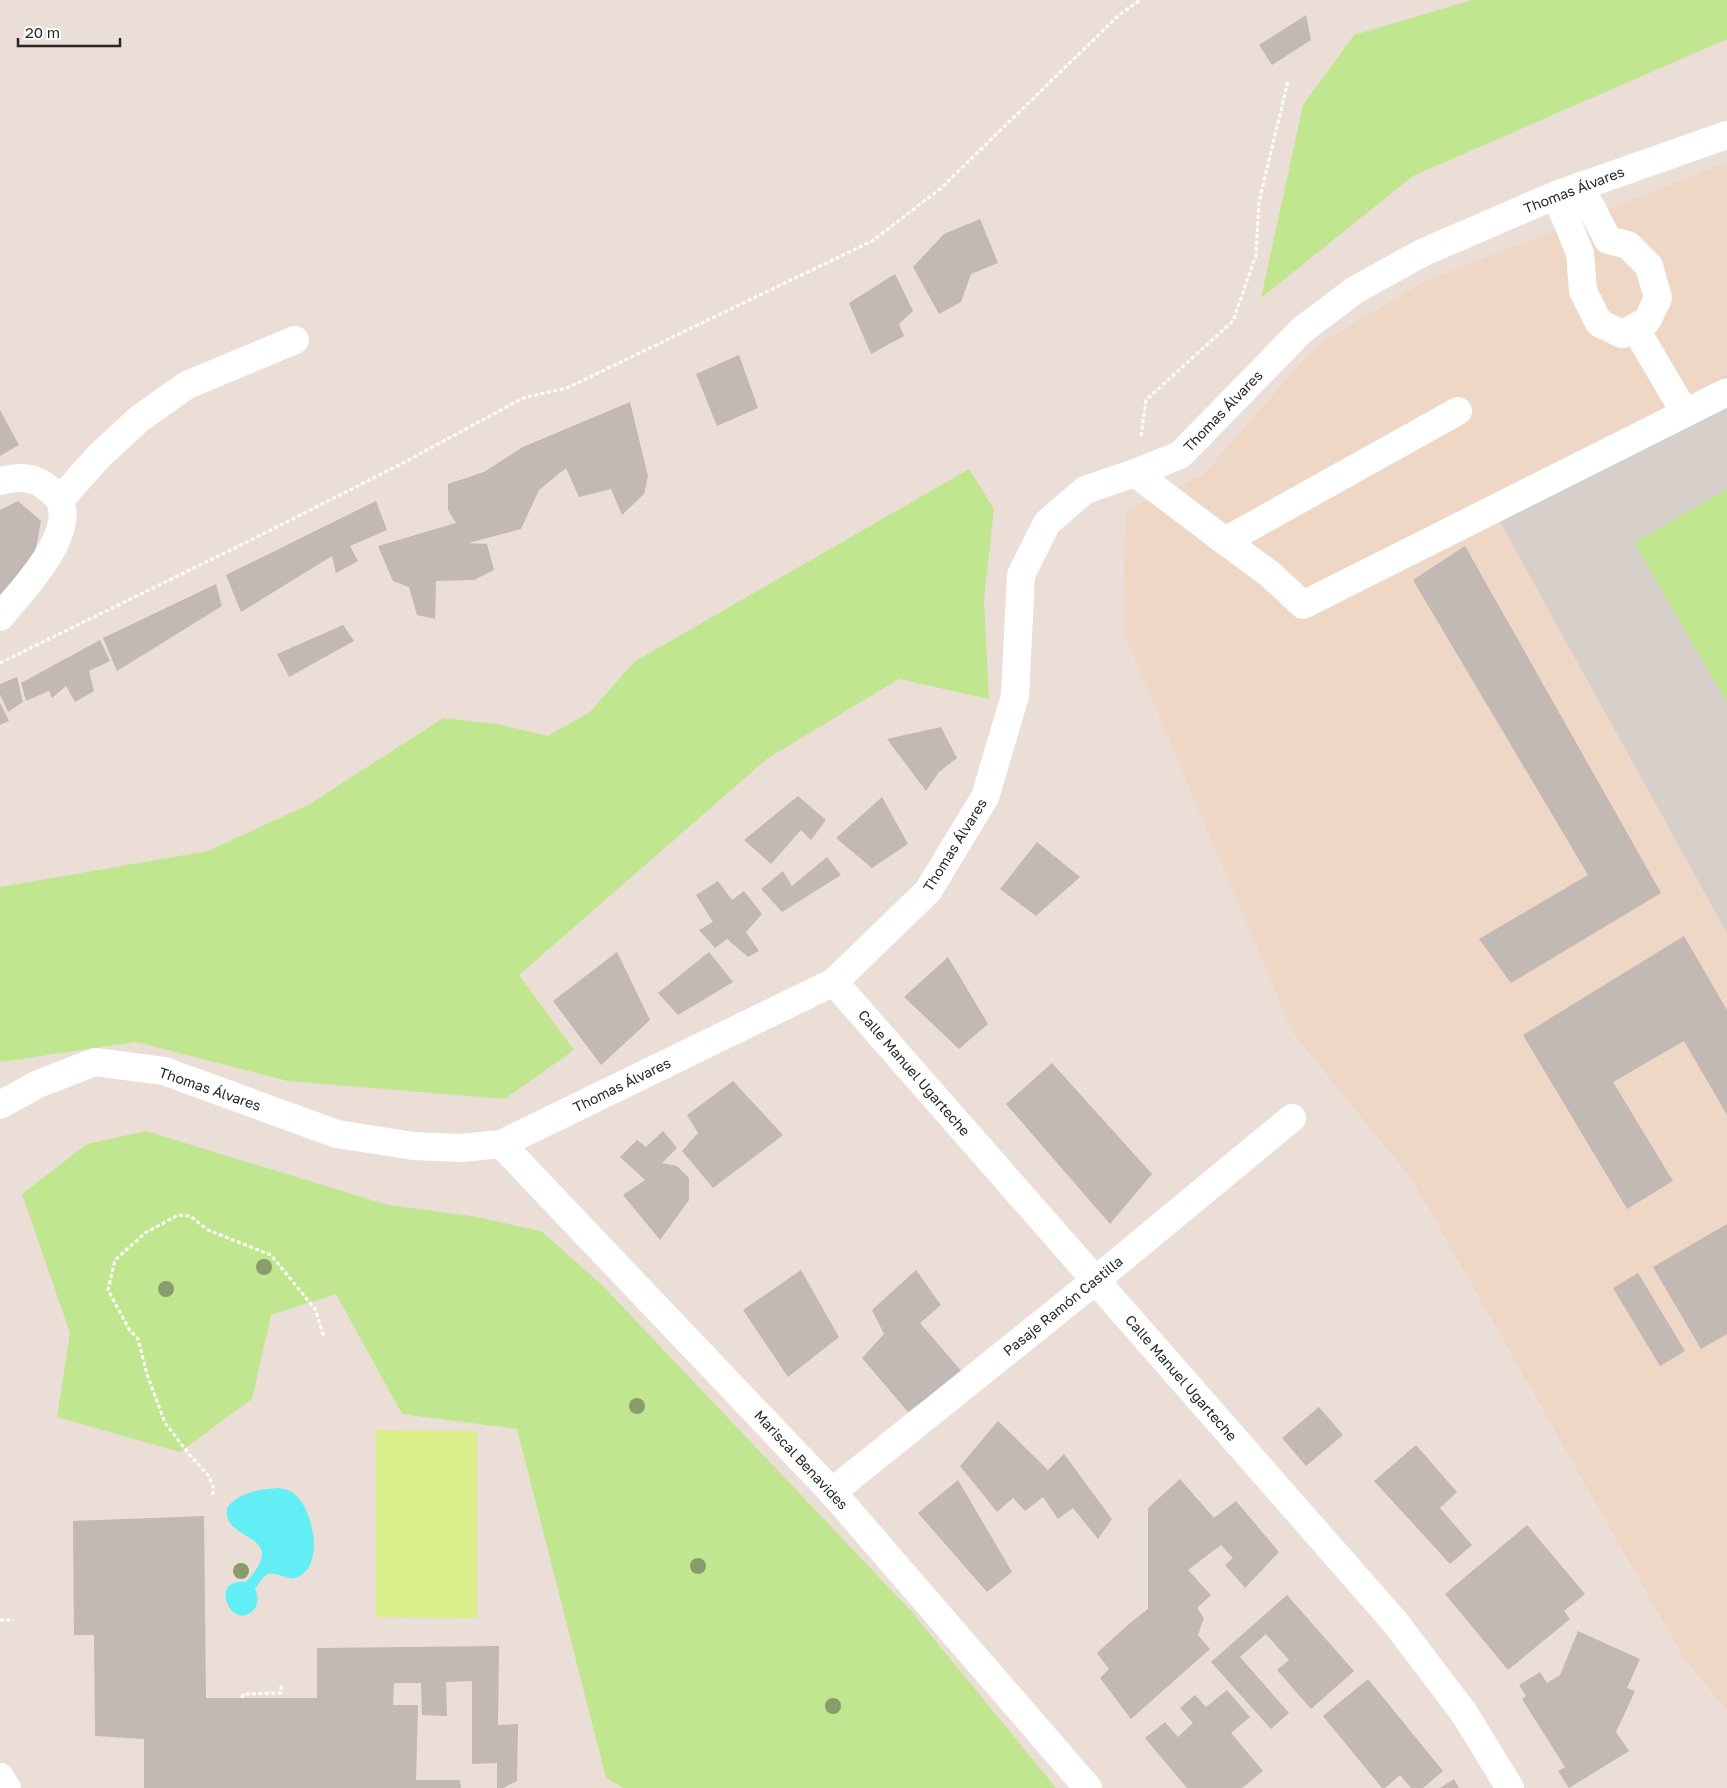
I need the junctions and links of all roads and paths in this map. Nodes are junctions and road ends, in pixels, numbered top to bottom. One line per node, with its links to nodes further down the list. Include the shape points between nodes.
1 (1140, 0): 15 (path, via 1119,15 940,188 872,241 567,388 523,398 277,527)
2 (1288, 80): 10 (path, via 1260,202 1256,255 1233,321 1146,400)
3 (1727, 135): 4 (street, Thomas Álvares)
4 (1568, 191): 5 (street, via 1580,253 1583,291 1599,323 1622,334); 5 (street, via 1608,240 1628,245 1649,266 1658,298 1647,321); 10 (street, Thomas Álvares, via 1424,252 1355,290 1302,330 1180,455)
5 (1635, 328): 9 (street)
6 (295, 340): 12 (street, via 187,385 139,420 98,457)
7 (1727, 392): 9 (street)
8 (1458, 411): 13 (street)
9 (1685, 413): 13 (street, via 1303,605 1271,575)
10 (1135, 474): 13 (street); 16 (street, Thomas Álvares, via 1085,490 1047,523 1021,575 1015,696 985,796 928,891)
11 (0, 481): 12 (street, via 16,477 34,479)
12 (60, 500): 14 (street, via 63,513 51,552)
13 (1224, 541)
14 (0, 617)
15 (0, 663)
16 (834, 982): 19 (street, Thomas Álvares); 20 (street, Calle Manuel Ugarteche)
17 (0, 1105): 19 (street, Thomas Álvares, via 38,1084 95,1062 164,1071 337,1134 413,1146 461,1148)
18 (1292, 1118): 20 (street, Pasaje Ramón Castilla)
19 (502, 1144): 22 (street, Mariscal Benavides)
20 (1096, 1280): 22 (street, Pasaje Ramón Castilla); 31 (street, Calle Manuel Ugarteche, via 1395,1622 1464,1713)
21 (324, 1337): 23 (path, via 315,1310 272,1255 208,1230 190,1216 178,1215 145,1233 115,1260 108,1290 138,1339 165,1423 208,1475)
22 (832, 1492): 30 (street, Mariscal Benavides)
23 (213, 1495)
24 (0, 1620): 25 (path)
25 (14, 1620)
26 (281, 1684): 27 (path, via 281,1693 243,1694)
27 (242, 1698)
28 (0, 1776): 29 (street)
29 (7, 1788)
30 (1088, 1788)
31 (1510, 1788)

